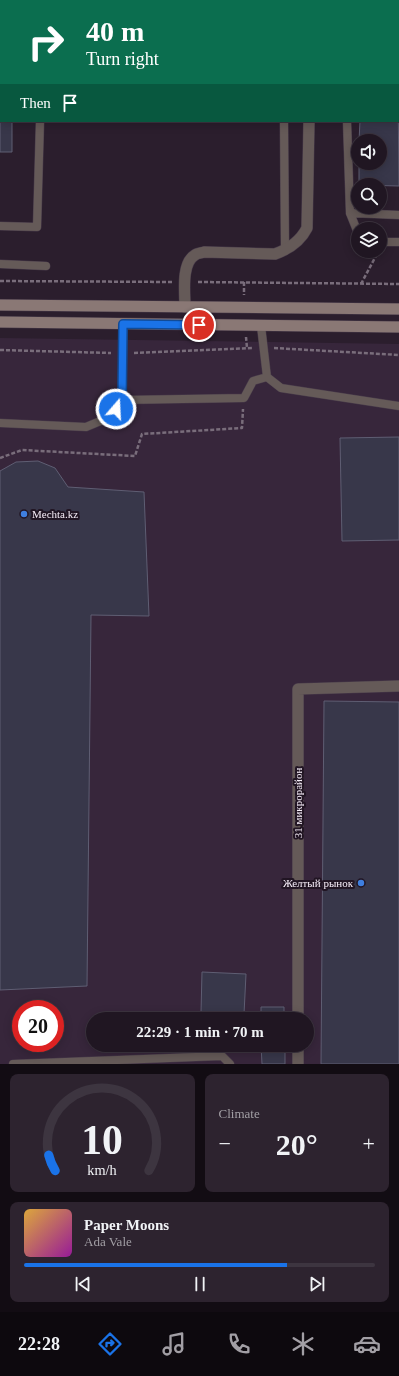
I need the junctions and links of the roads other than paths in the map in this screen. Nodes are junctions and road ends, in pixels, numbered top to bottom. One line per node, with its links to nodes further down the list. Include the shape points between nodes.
1 (40, 122): 8 (lane, via 37,227)
2 (284, 122): 11 (lane)
3 (309, 122): 11 (street, via 307,228 303,236)
4 (347, 122): 5 (lane)
5 (350, 213): 6 (lane); 7 (lane)
6 (399, 215)
7 (353, 222)
8 (0, 226)
9 (387, 242): 10 (lane)
10 (399, 242)
11 (285, 251): 15 (street, via 274,254 195,254 188,262 185,273)
12 (0, 264): 13 (lane)
13 (46, 266)
14 (0, 305): 15 (main road)
15 (185, 307): 16 (main road)
16 (399, 310)
17 (0, 322): 18 (main road)
18 (123, 324): 19 (main road); 22 (lane)
19 (261, 326): 20 (main road); 21 (lane)
20 (399, 327)
21 (266, 377): 22 (lane, via 253,381 244,398); 23 (lane, via 281,388)
22 (122, 400): 24 (lane, via 110,417 86,427)
23 (399, 406)
24 (0, 423)
25 (399, 686): 26 (street, 31 микрорайон, via 298,689)
26 (298, 1012)
27 (298, 1052): 30 (street)
28 (13, 1064): 29 (lane, via 222,1056)
29 (230, 1064)
30 (298, 1064)

